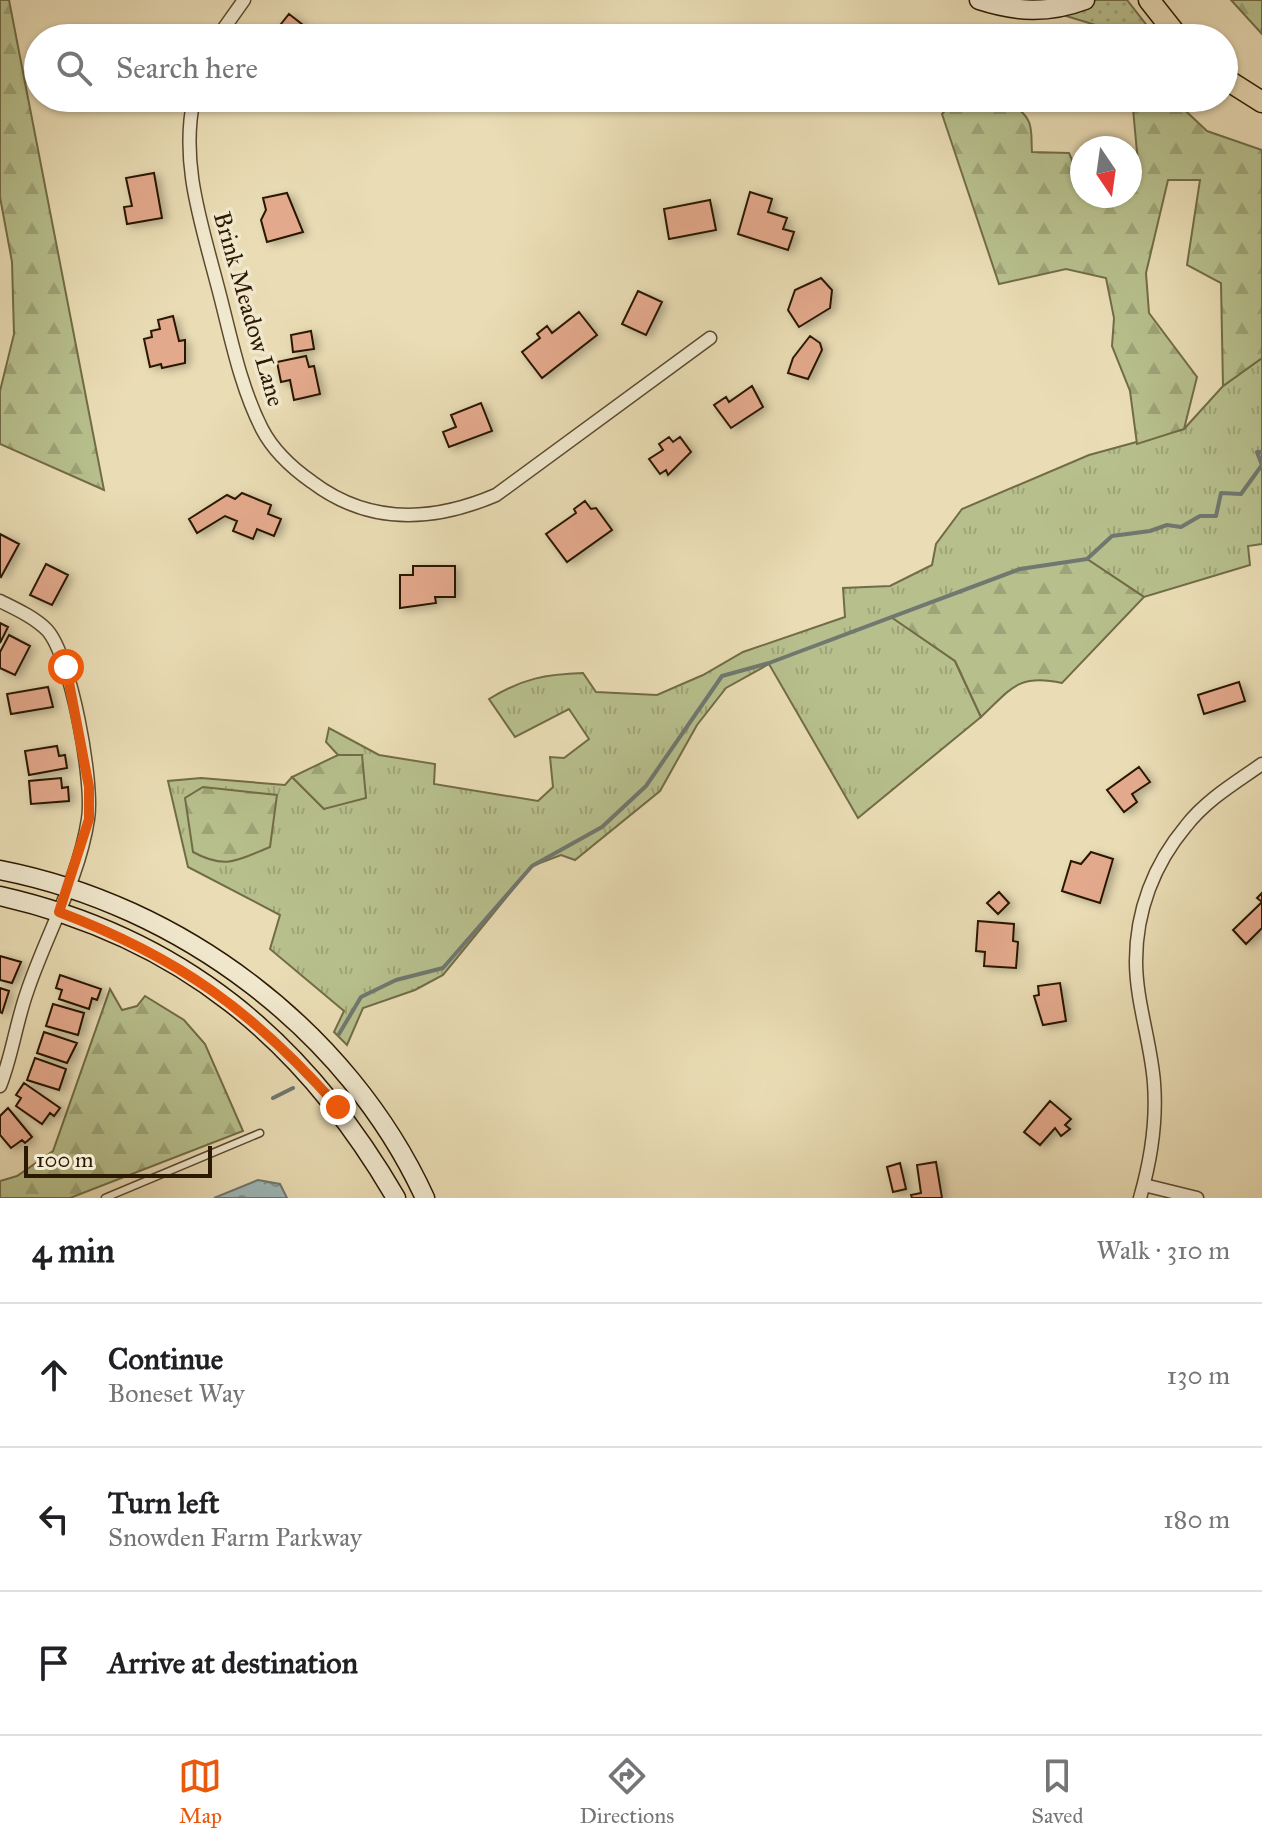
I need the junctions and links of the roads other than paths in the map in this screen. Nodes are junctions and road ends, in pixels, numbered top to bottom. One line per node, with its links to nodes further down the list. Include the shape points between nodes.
1 (244, 0): 5 (street)
2 (979, 0): 3 (main road, via 1037,11)
3 (1085, 0)
4 (1149, 0): 6 (main road)
5 (227, 24)
6 (1168, 24)
7 (1238, 87): 8 (main road)
8 (1262, 102)
9 (192, 112): 10 (street, Brink Meadow Lane, via 188,144 192,190 244,388 263,431 287,464 330,496 394,517 465,508 496,495)
10 (710, 338)
11 (0, 601): 14 (street, via 47,630 59,648 72,690 89,787 89,819)
12 (1262, 764): 19 (street, via 1212,799 1186,825 1151,880 1140,917 1136,963 1155,1116)
13 (0, 870): 14 (main road)
14 (68, 886): 16 (street); 22 (main road, via 172,931 266,996 361,1096)
15 (0, 896): 16 (main road)
16 (59, 912): 17 (street, via 27,992); 21 (main road, via 152,951 244,1012 338,1107)
17 (0, 1086)
18 (260, 1133): 20 (lane)
19 (1142, 1192): 23 (street)
20 (105, 1198)
21 (396, 1198)
22 (425, 1198)
23 (1197, 1198)

